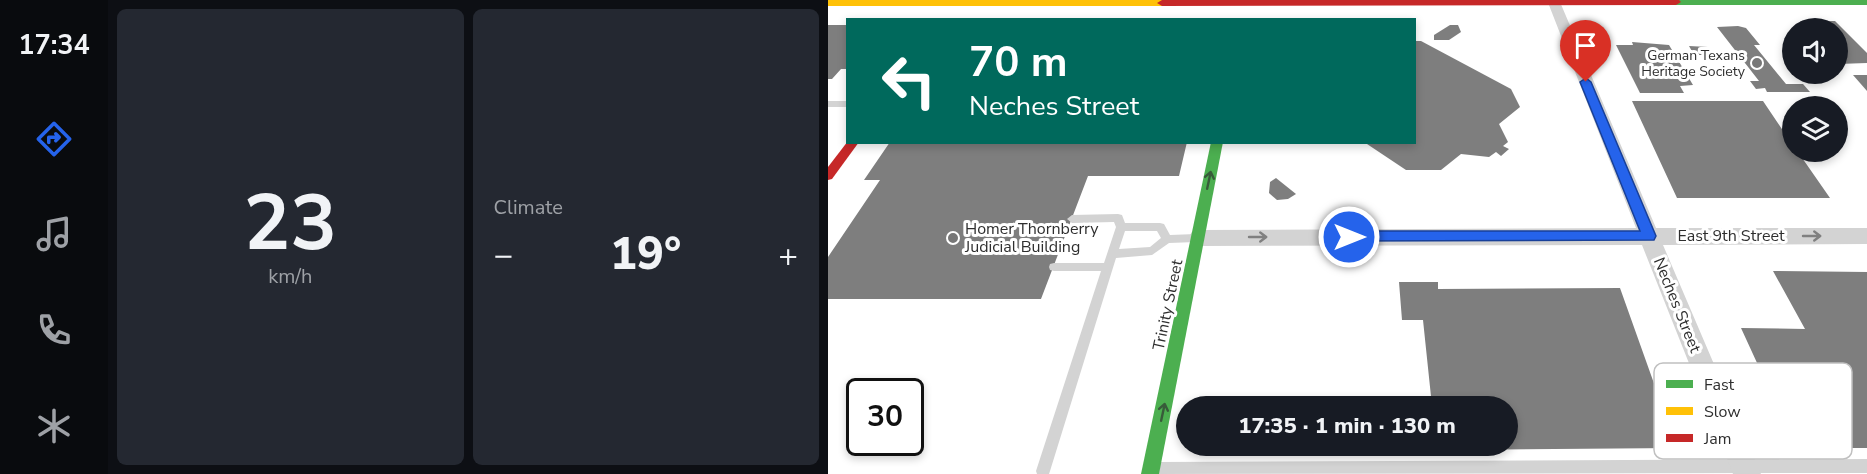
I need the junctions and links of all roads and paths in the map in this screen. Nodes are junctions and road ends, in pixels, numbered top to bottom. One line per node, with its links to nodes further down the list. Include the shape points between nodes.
1 (1096, 1): 2 (street); 5 (street)
2 (1250, 1): 6 (street); 11 (street)
3 (1851, 1): 6 (street); 7 (street); 9 (street)
4 (866, 2): 5 (street); 8 (street)
5 (962, 2): 10 (street)
6 (1553, 2): 19 (street, Neches Street)
7 (1867, 2)
8 (828, 3)
9 (1867, 17)
10 (950, 18)
11 (1244, 18)
12 (828, 104): 13 (lane)
13 (846, 104)
14 (852, 144): 16 (street)
15 (1217, 144): 22 (street, Trinity Street, one-way to 15)
16 (828, 176)
17 (1072, 219): 18 (lane, via 1118,218)
18 (1121, 226): 21 (lane, via 1160,227); 23 (lane)
19 (1649, 236): 20 (street, East 9th Street, one-way to 20); 22 (street, East 9th Street, one-way to 19); 26 (street, Neches Street)
20 (1867, 236)
21 (1167, 238): 22 (lane); 23 (lane, via 1152,251)
22 (1199, 238): 30 (street, Trinity Street, one-way to 22)
23 (1112, 254): 25 (lane)
24 (1054, 267): 25 (lane)
25 (1107, 267): 29 (lane)
26 (1701, 363)
27 (1867, 466): 28 (lane)
28 (1745, 470): 30 (lane)
29 (1043, 471)
30 (1151, 472)

